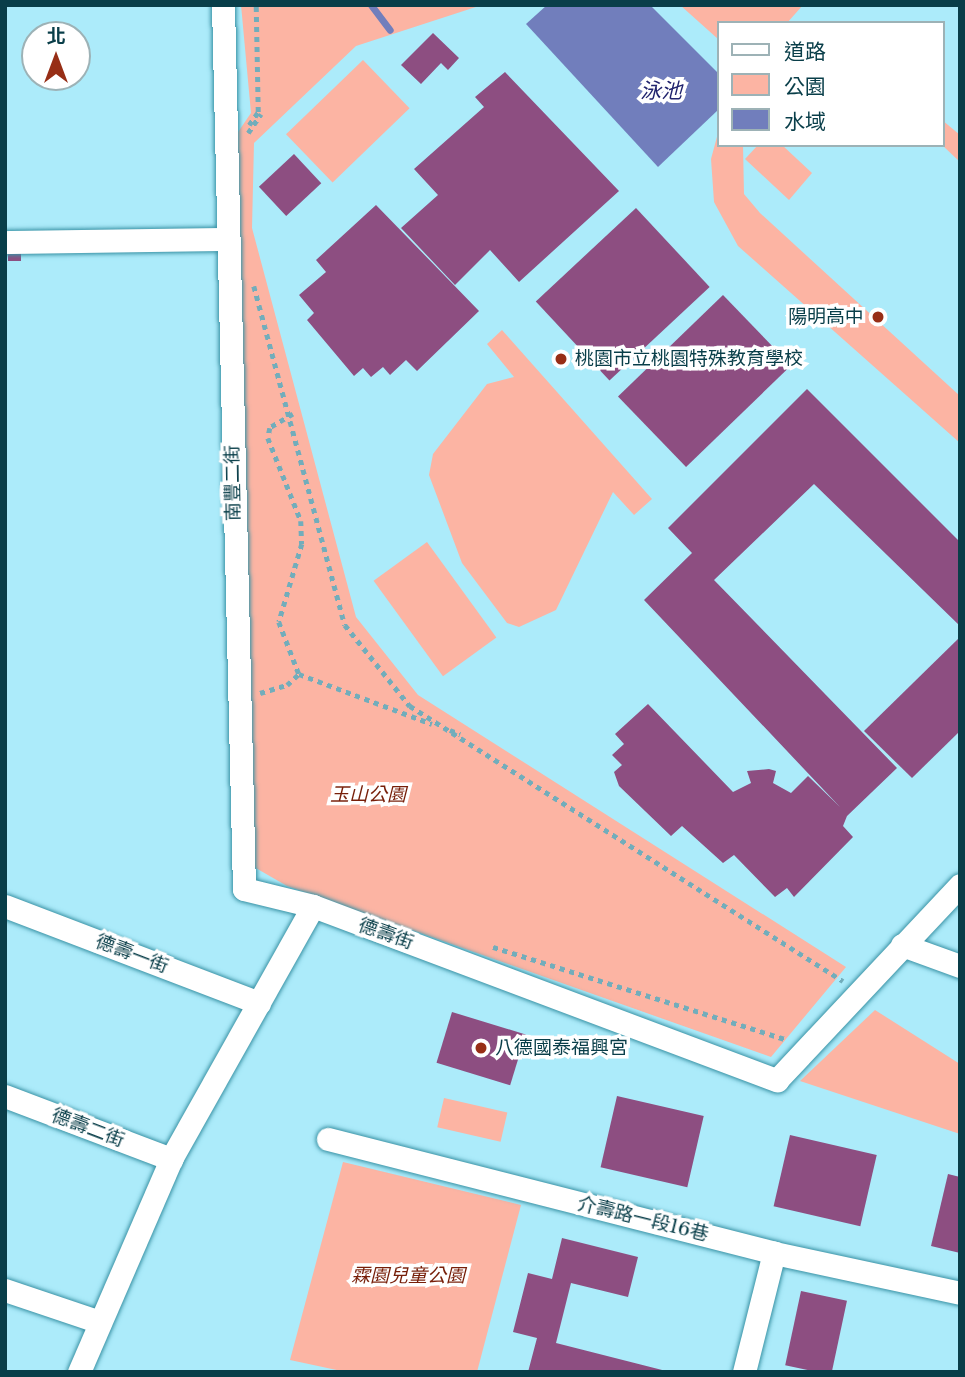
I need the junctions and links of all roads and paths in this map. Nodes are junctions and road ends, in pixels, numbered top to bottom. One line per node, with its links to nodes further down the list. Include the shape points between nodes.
1 (223, 5): 4 (street, 南豐二街)
2 (256, 5): 3 (path, via 258,112 241,140)
3 (261, 114)
4 (228, 239): 5 (street); 17 (street, 南豐二街, via 244,889)
5 (5, 242)
6 (252, 319): 8 (path, via 252,277)
7 (293, 414): 8 (path)
8 (287, 418): 9 (path, via 270,428 268,438 300,521 302,544 279,622); 13 (path, via 345,625 410,706)
9 (299, 674): 11 (path, via 287,685); 13 (path)
10 (257, 680): 11 (path)
11 (257, 694): 12 (path)
12 (257, 707)
13 (438, 726): 14 (path); 21 (path, via 847,981)
14 (460, 734)
15 (960, 885): 19 (street, 德壽街)
16 (5, 906): 22 (street, 德壽一街)
17 (313, 906): 19 (street, 德壽街, via 777,1080); 22 (street)
18 (488, 946): 23 (path, via 789,1040)
19 (902, 946): 20 (street)
20 (960, 966)
21 (836, 992)
22 (259, 1003): 26 (street)
23 (799, 1031)
24 (5, 1096): 26 (street, 德壽二街)
25 (328, 1139): 27 (street, 介壽路一段16巷)
26 (171, 1159): 30 (street)
27 (774, 1253): 29 (street, 介壽路一段16巷); 32 (street)
28 (5, 1290): 30 (street)
29 (960, 1293)
30 (100, 1322): 31 (street)
31 (79, 1372)
32 (744, 1372)

